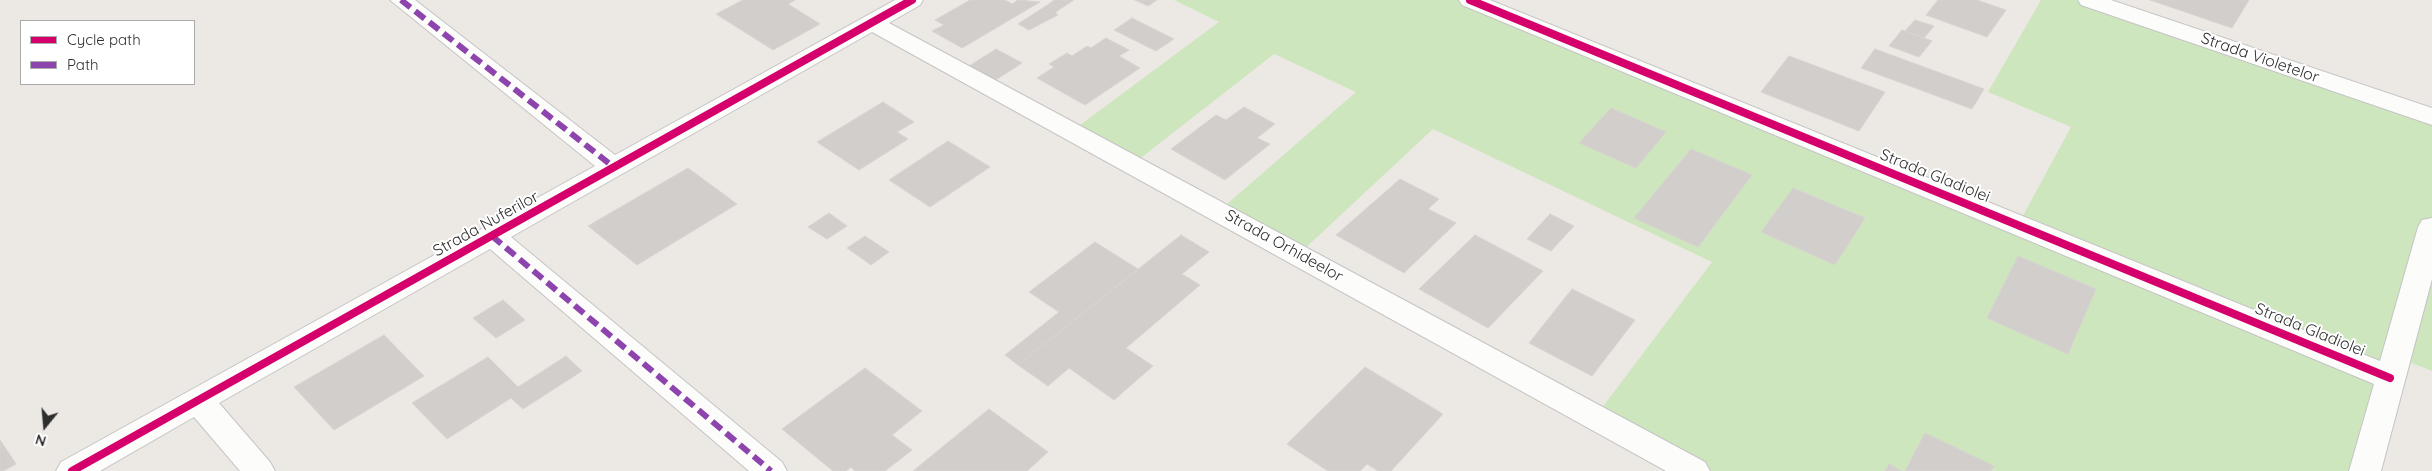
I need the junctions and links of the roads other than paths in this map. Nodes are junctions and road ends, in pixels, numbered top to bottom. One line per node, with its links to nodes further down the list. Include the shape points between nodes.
1 (401, 0): 7 (street)
2 (1470, 0): 10 (street, Strada Gladiolei)
3 (2089, 0): 6 (street, Strada Violetelor)
4 (906, 1): 5 (street, Strada Nuferilor)
5 (872, 23): 7 (street, Strada Nuferilor); 15 (street, Strada Orhideelor)
6 (2432, 117)
7 (615, 168): 9 (street, Strada Nuferilor)
8 (2432, 227): 10 (street)
9 (492, 236): 11 (street, Strada Nuferilor); 14 (street)
10 (2390, 378): 16 (street)
11 (198, 400): 12 (street, Strada Nuferilor); 13 (street)
12 (72, 471)
13 (260, 471)
14 (771, 471)
15 (1694, 471)
16 (2365, 471)

